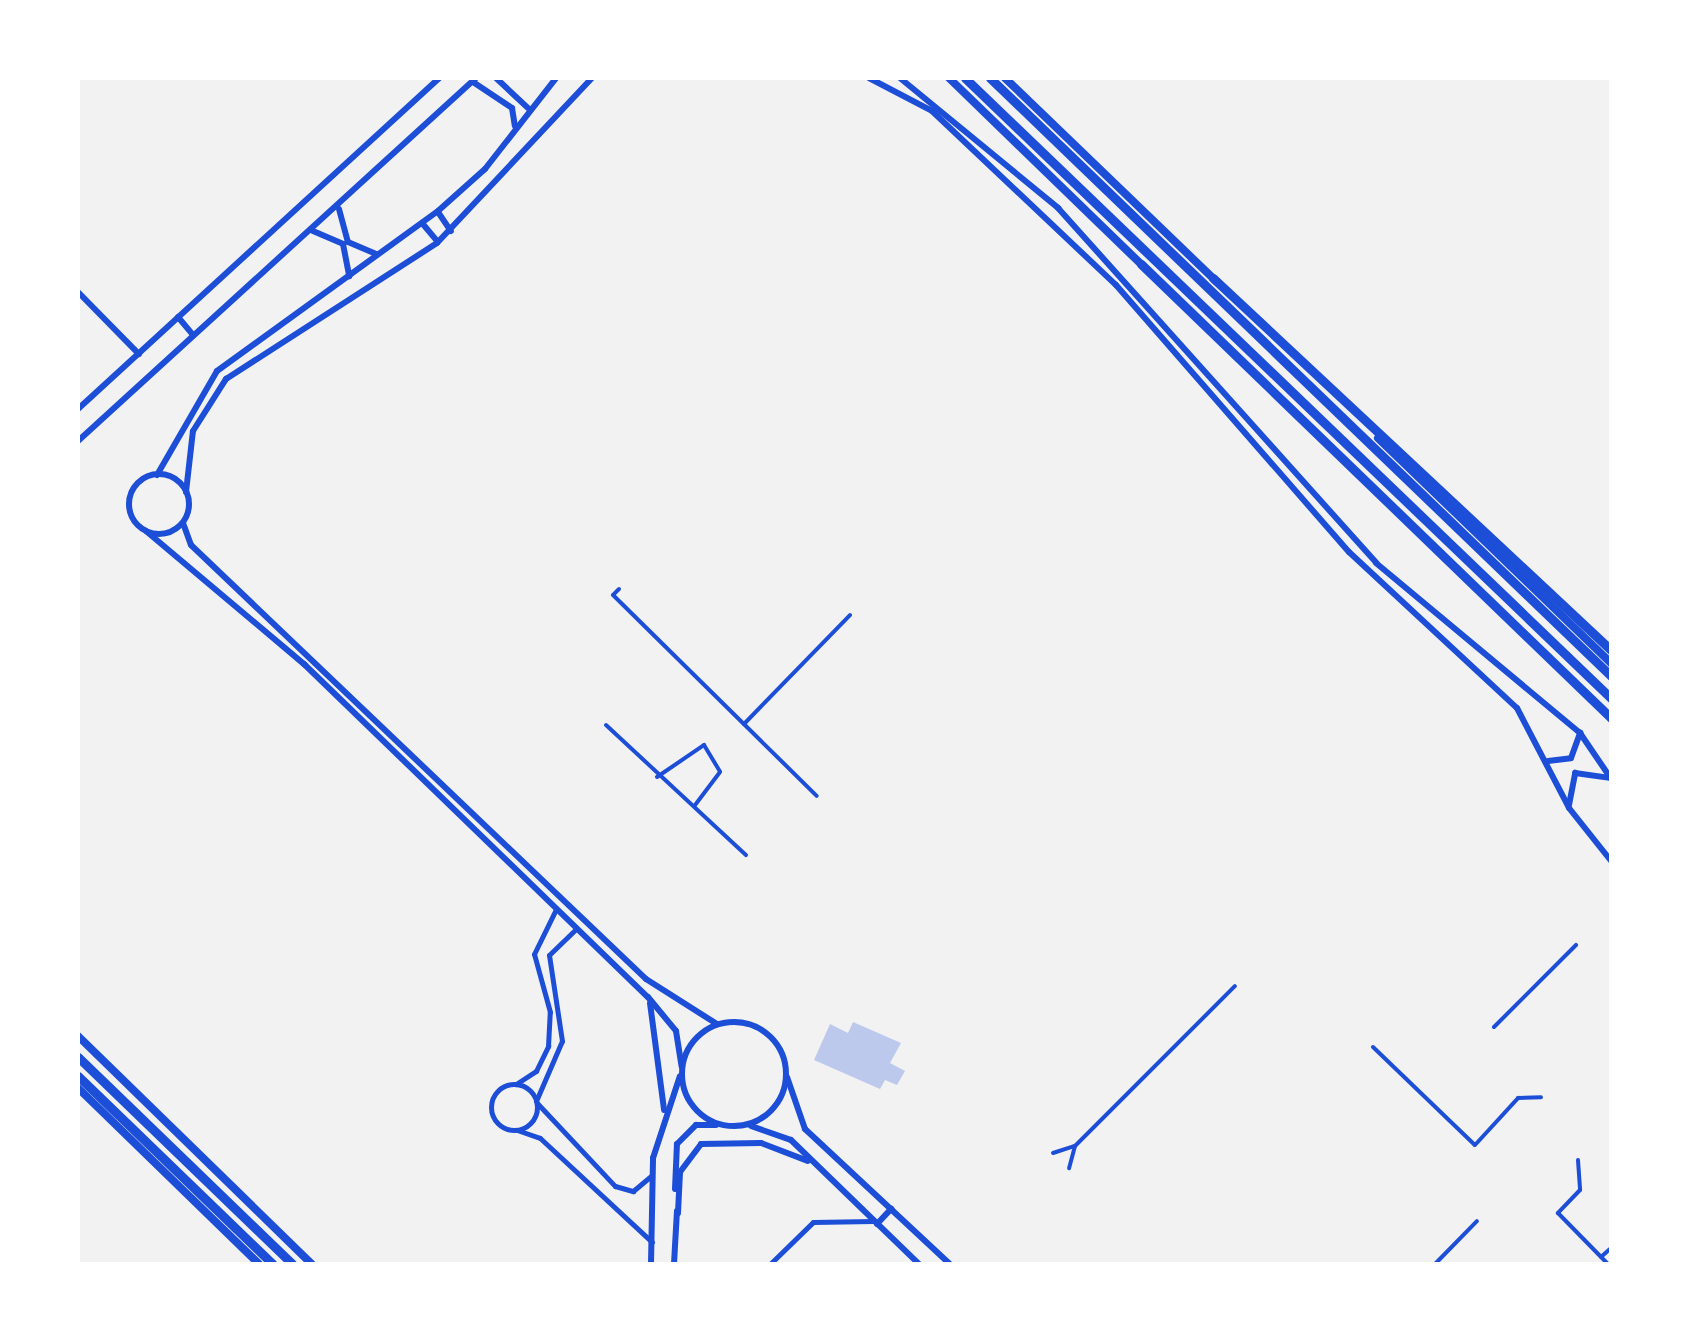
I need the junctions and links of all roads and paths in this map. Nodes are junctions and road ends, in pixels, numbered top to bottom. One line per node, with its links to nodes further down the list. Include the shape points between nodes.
1 (439, 78): 25 (street)
2 (496, 78): 12 (street)
3 (556, 78): 12 (street)
4 (592, 78): 18 (street)
5 (869, 78): 27 (street, via 977,150)
6 (900, 78): 26 (street, via 1058,208)
7 (949, 78): 21 (main road)
8 (965, 78): 45 (highway)
9 (990, 78): 44 (highway)
10 (1005, 78): 23 (main road)
11 (474, 80): 13 (street, via 512,108); 14 (street)
12 (530, 108): 13 (street)
13 (515, 128): 15 (street)
14 (340, 206): 17 (street); 20 (street, via 344,237)
15 (438, 211): 16 (street); 18 (street)
16 (422, 223): 19 (street); 20 (street)
17 (312, 231): 22 (street, via 343,244); 28 (street)
18 (450, 231): 19 (street)
19 (437, 242): 35 (street, via 226,380 193,431)
20 (377, 254): 22 (street)
21 (1141, 264): 46 (main road); 46 (highway, via 1260,388)
22 (349, 277): 34 (street, via 217,371)
23 (1213, 278): 41 (highway); 43 (main road)
24 (78, 292): 30 (street)
25 (178, 316): 28 (street); 30 (street)
26 (1168, 326): 27 (street); 29 (street)
27 (1160, 334): 31 (street)
28 (194, 336): 33 (street)
29 (1187, 348): 31 (street); 49 (street, via 1376,563)
30 (139, 354): 32 (street)
31 (1178, 356): 50 (street, via 1350,552 1517,708)
32 (78, 409)
33 (78, 441)
34 (157, 475): 35 (street); 37 (street, via 130,501)
35 (186, 492): 36 (street)
36 (183, 523): 37 (street); 51 (street, via 191,546)
37 (146, 531): 54 (street, via 231,596)
38 (619, 589): 42 (street, via 613,596)
39 (850, 615): 47 (street)
40 (679, 646): 42 (street)
41 (1612, 651)
42 (672, 653): 47 (street)
43 (1612, 664)
44 (1612, 678)
45 (1612, 699)
46 (1612, 717)
47 (744, 724): 55 (street)
48 (606, 725): 52 (street)
49 (1580, 733): 50 (street, via 1571,758); 53 (street)
50 (1548, 761): 57 (street)
51 (439, 777): 54 (street); 61 (street)
52 (658, 777): 56 (street); 56 (street, via 704,745 720,772)
53 (1611, 779): 57 (street, via 1574,773)
54 (430, 786): 60 (street)
55 (817, 796)
56 (694, 806): 58 (street)
57 (1569, 808): 59 (street)
58 (746, 855)
59 (1612, 862)
60 (556, 909): 62 (street); 74 (street, via 534,954 550,1012 548,1046 533,1075)
61 (579, 915): 62 (street); 66 (street, via 668,1000)
62 (573, 927): 65 (street); 77 (street, via 549,956 562,1040)
63 (1576, 945): 67 (street)
64 (1235, 986): 82 (street)
65 (648, 997): 71 (street, via 676,1031); 78 (street)
66 (717, 1024): 71 (street, via 692,1042); 73 (street, via 760,1029 781,1052)
67 (1494, 1027)
68 (78, 1036): 98 (main road)
69 (1374, 1047): 76 (street, via 1474,1145 1518,1098)
70 (78, 1057): 97 (highway)
71 (681, 1071): 78 (street); 79 (street, via 692,1107)
72 (78, 1076): 96 (highway)
73 (786, 1076): 80 (street, via 774,1108); 88 (street, via 805,1129)
74 (516, 1084): 77 (street); 81 (street, via 496,1092 491,1106 496,1122)
75 (78, 1088): 95 (main road)
76 (1541, 1097)
77 (536, 1102): 81 (street); 87 (street, via 615,1186 633,1191)
78 (664, 1111): 87 (street)
79 (720, 1125): 80 (street); 89 (street, via 696,1125 677,1144)
80 (744, 1126): 85 (street, via 777,1131)
81 (518, 1130): 92 (street, via 540,1138)
82 (1075, 1146): 83 (street); 86 (street)
83 (1053, 1153)
84 (1578, 1160): 94 (street, via 1580,1190 1558,1213)
85 (814, 1164): 89 (street, via 761,1143 701,1144 680,1172); 91 (street)
86 (1069, 1168)
87 (650, 1176): 92 (street)
88 (891, 1210): 91 (street); 103 (street)
89 (678, 1213): 100 (street)
90 (1477, 1221): 104 (street)
91 (875, 1222): 101 (street, via 813,1222); 102 (street)
92 (654, 1244): 99 (street)
93 (1612, 1247): 94 (street)
94 (1601, 1257): 105 (street)
95 (259, 1264)
96 (273, 1264)
97 (292, 1264)
98 (312, 1264)
99 (651, 1264)
100 (674, 1264)
101 (770, 1264)
102 (920, 1264)
103 (950, 1264)
104 (1435, 1264)
105 (1608, 1264)

